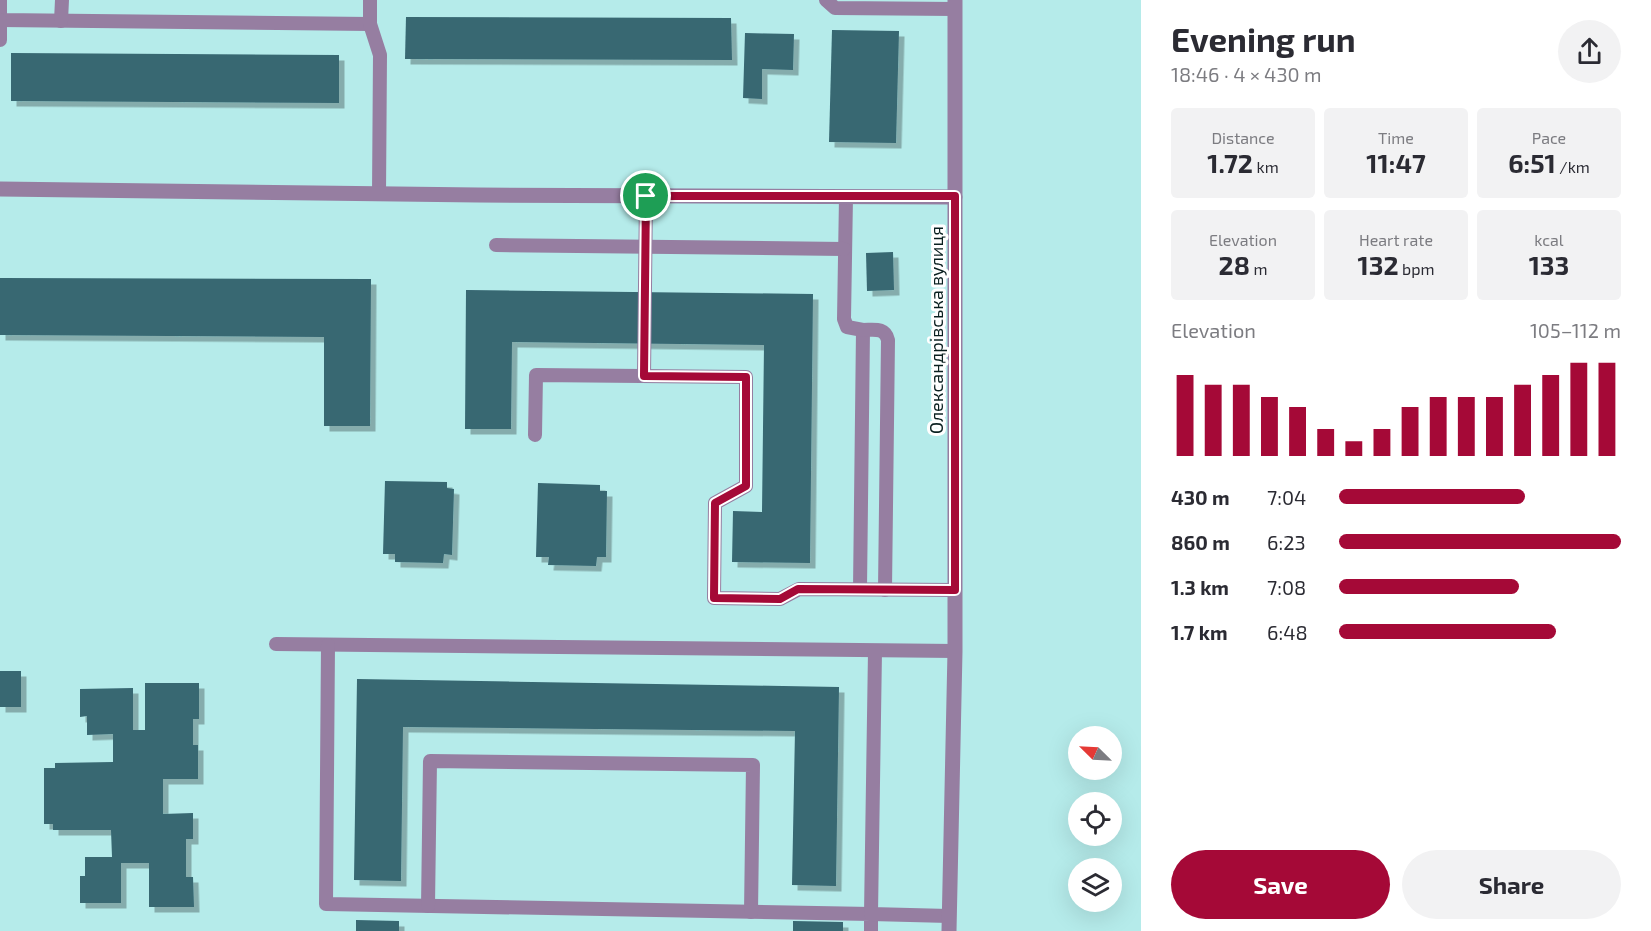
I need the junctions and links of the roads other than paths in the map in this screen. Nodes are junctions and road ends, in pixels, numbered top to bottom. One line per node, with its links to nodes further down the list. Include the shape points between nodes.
1 (0, 0): 6 (lane)
2 (62, 0): 7 (lane)
3 (370, 0): 8 (lane)
4 (826, 0): 5 (lane, via 835,8)
5 (955, 4): 13 (street, Олександрівська вулиця)
6 (0, 20): 7 (lane); 9 (lane)
7 (62, 21): 8 (lane)
8 (370, 24): 11 (lane, via 380,55)
9 (0, 40)
10 (0, 189): 11 (street)
11 (379, 194): 12 (street)
12 (646, 196): 14 (street); 16 (lane)
13 (955, 196): 14 (street); 23 (street, Олександрівська вулиця)
14 (846, 197): 17 (lane)
15 (496, 245): 16 (lane)
16 (645, 247): 17 (lane); 19 (lane)
17 (844, 249): 18 (lane, via 844,319 847,327)
18 (863, 330): 21 (lane); 22 (lane, via 882,330 888,340)
19 (644, 376): 20 (lane, via 536,375); 21 (lane, via 746,377 746,486 715,503 714,598 780,599 798,589)
20 (535, 435)
21 (860, 590): 22 (lane)
22 (885, 590): 23 (lane)
23 (955, 590): 27 (street, Олександрівська вулиця)
24 (276, 644): 25 (lane)
25 (328, 645): 26 (lane); 28 (lane, via 326,904)
26 (875, 651): 27 (lane); 30 (lane)
27 (955, 651): 31 (street, Олександрівська вулиця)
28 (428, 906): 29 (lane); 29 (lane, via 430,761 753,765)
29 (751, 912): 30 (lane)
30 (871, 914): 31 (lane); 32 (lane)
31 (949, 923)
32 (871, 931)

